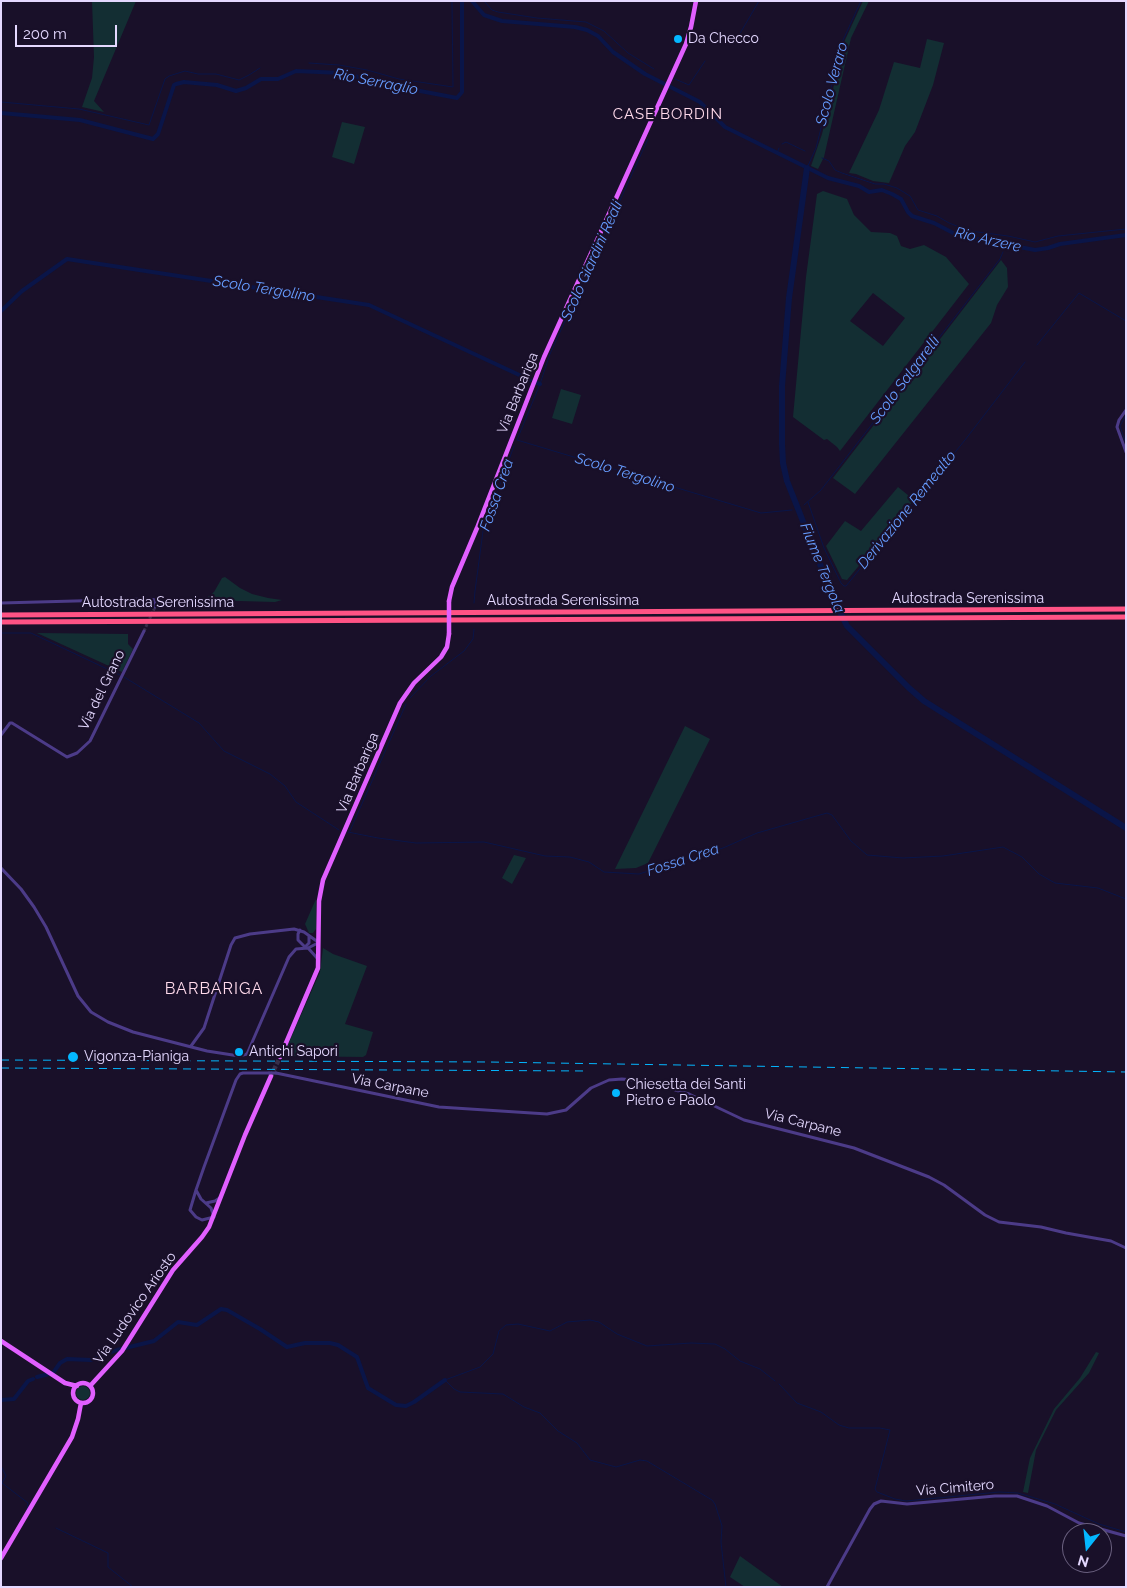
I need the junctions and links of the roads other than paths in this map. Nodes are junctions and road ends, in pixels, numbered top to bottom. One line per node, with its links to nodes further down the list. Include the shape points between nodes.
1 (696, 1): 13 (main road, Via Barbariga, bridge, via 688,37 544,358 452,587 447,647 400,703 323,880)
2 (1126, 410): 3 (street, via 1117,427)
3 (1126, 452)
4 (1, 603): 5 (street, via 149,598 155,600)
5 (155, 607)
6 (1126, 609): 7 (highway, Autostrada Serenissima)
7 (1, 615)
8 (1126, 616): 9 (highway, Autostrada Serenissima)
9 (1, 622)
10 (144, 631): 11 (street, Via del Grano, via 90,741 77,753 67,757 12,723)
11 (1, 735)
12 (1, 868): 19 (street, via 34,907 78,996 91,1012 127,1030)
13 (319, 928): 15 (street); 16 (main road, Via Barbariga)
14 (300, 930): 15 (street); 17 (street, via 298,940); 19 (street, via 235,938 204,1028)
15 (308, 935): 16 (street); 17 (street, via 310,943)
16 (319, 943): 17 (street); 18 (main road, Via Barbariga)
17 (307, 947): 18 (street); 19 (street, via 296,949 289,956 247,1054 222,1054)
18 (319, 960): 20 (main road, Via Barbariga)
19 (190, 1046)
20 (280, 1057)
21 (272, 1074): 22 (street, Via Carpane, via 244,1073 237,1077); 23 (main road, Via Ludovico Ariosto); 28 (street, Via Carpane, via 439,1107 548,1114 566,1110 591,1088 609,1080 645,1081 689,1094 744,1120 854,1148 929,1177 999,1222 1111,1241)
22 (196, 1190): 24 (street); 26 (street, via 190,1210)
23 (221, 1197): 24 (street); 25 (main road, Via Ludovico Ariosto)
24 (206, 1203): 25 (street)
25 (214, 1217): 26 (street); 27 (main road, Via Ludovico Ariosto)
26 (202, 1220): 27 (street, via 206,1222)
27 (207, 1230): 32 (main road, Via Ludovico Ariosto, via 173,1270 128,1343)
28 (1126, 1248)
29 (1, 1341): 30 (main road)
30 (65, 1382): 31 (main road); 33 (main road)
31 (77, 1386): 32 (main road); 33 (main road)
32 (90, 1386): 34 (main road, via 92,1398)
33 (73, 1394): 34 (main road)
34 (81, 1403): 36 (main road, via 72,1437)
35 (1126, 1536): 37 (street, Via Cimitero, via 1079,1523 1047,1506 1017,1496 907,1504 881,1501 870,1509)
36 (1, 1558)
37 (827, 1587)

